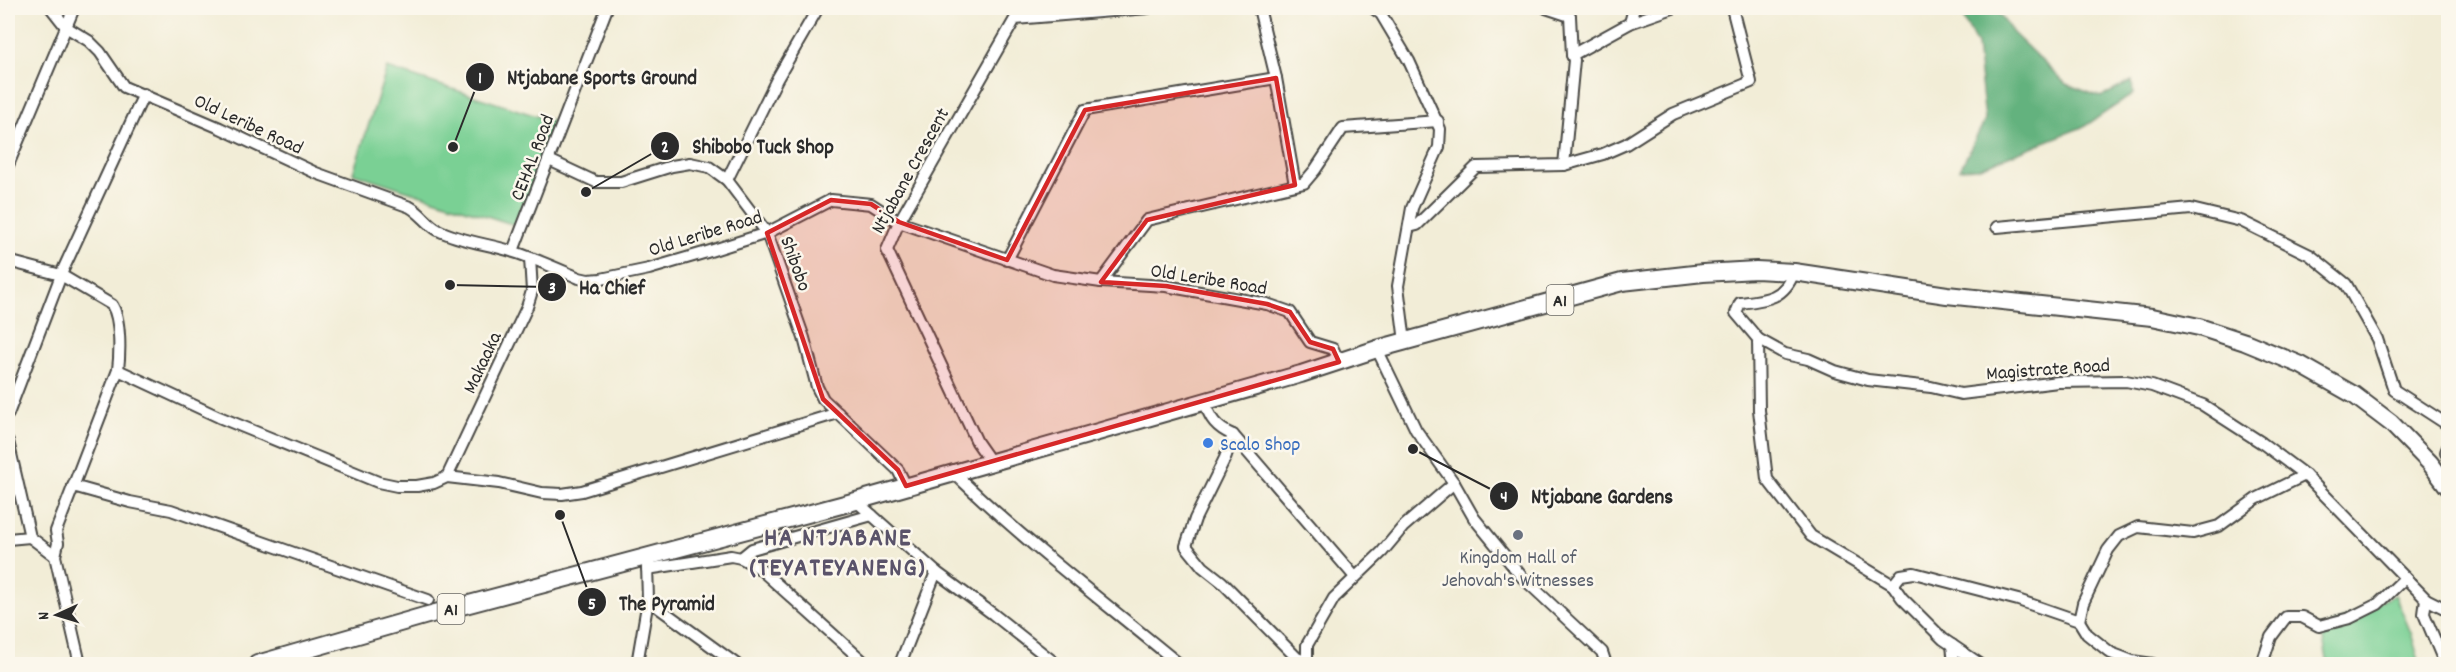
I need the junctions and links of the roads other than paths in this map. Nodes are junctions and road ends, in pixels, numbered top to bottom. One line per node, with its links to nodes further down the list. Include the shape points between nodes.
1 (51, 8): 14 (street, Old Leribe Road)
2 (74, 8): 14 (street)
3 (607, 8): 19 (street, CEHAL Road)
4 (818, 8): 22 (street, via 777,79)
5 (1148, 8): 24 (street, Ntjabane Crescent, via 1015,19)
6 (1259, 8): 16 (street)
7 (1373, 8): 18 (street, via 1382,14)
8 (1546, 8): 12 (street)
9 (1634, 8): 13 (street)
10 (1673, 8): 13 (street)
11 (1732, 8): 21 (street, via 1751,82 1673,114 1626,144)
12 (1568, 12): 15 (street)
13 (1630, 23): 15 (street)
14 (66, 27): 17 (street, Old Leribe Road, via 100,52 124,87); 20 (street)
15 (1572, 55): 21 (street)
16 (1276, 78): 23 (street); 30 (street, via 1085,110)
17 (144, 94): 28 (street, Old Leribe Road, via 316,173 410,207 439,231); 33 (street)
18 (1438, 121): 23 (street, via 1343,128 1315,170 1304,183); 25 (street, via 1440,147 1412,208)
19 (549, 160): 22 (street, Shibobo, via 596,182 621,182 690,163 709,167); 28 (street, CEHAL Road)
20 (8, 165)
21 (1564, 165): 25 (street, via 1476,167 1417,225)
22 (728, 180): 27 (street, Shibobo)
23 (1295, 185): 34 (street, via 1147,220)
24 (899, 222): 27 (street, Old Leribe Road, via 871,204 831,200); 30 (street, Old Leribe Road); 48 (street, Ntjabane Crescent, via 887,250 977,442)
25 (1408, 227): 36 (street, via 1398,286)
26 (1997, 227): 43 (street, via 2191,209 2241,221 2310,255 2346,284 2378,339 2394,390)
27 (767, 233): 29 (street, Old Leribe Road, via 649,269 588,280); 41 (street, Shibobo, via 817,387)
28 (513, 251): 29 (street, Old Leribe Road)
29 (530, 258): 51 (street, Makaaka, via 531,291 527,307)
30 (1006, 260): 34 (street, Old Leribe Road, via 1053,275)
31 (8, 261): 33 (street)
32 (1794, 272): 35 (street, Magistrate Road, via 1789,285 1777,295 1740,303 1736,314); 36 (main road, A1, via 1703,273 1622,282); 55 (main road, A1, via 1947,295 2152,317 2245,342 2301,365 2354,395 2391,423)
33 (61, 275): 39 (street, via 116,311); 42 (street)
34 (1101, 282): 38 (street, Old Leribe Road, via 1166,286 1267,304 1290,312 1310,342 1333,350)
35 (1758, 339): 50 (street, Magistrate Road, via 1785,354 1868,380 1961,394 2058,382 2126,381 2152,386 2204,405); 66 (street, via 1759,410 1767,479 1811,536)
36 (1405, 342): 37 (main road, A1)
37 (1377, 349): 38 (main road, A1); 52 (street, via 1416,430)
38 (1339, 362): 40 (main road, A1)
39 (118, 370): 51 (street, via 219,417 378,482 417,486); 53 (street)
40 (1205, 401): 44 (street, via 1218,428); 48 (main road, A1)
41 (838, 413): 51 (street, via 582,491 542,493); 54 (street, Shibobo, via 898,470)
42 (8, 414)
43 (2448, 425)
44 (1233, 435): 64 (street); 73 (street, via 1186,546 1297,658)
45 (8, 441): 58 (street)
46 (2448, 447): 47 (street)
47 (2448, 457)
48 (991, 462): 49 (main road, A1)
49 (954, 473): 54 (main road, A1); 81 (street, via 1043,555)
50 (2305, 475): 65 (street, Magistrate Road); 71 (street, via 2256,499 2219,526 2193,533 2138,527 2119,536 2108,550 2083,603)
51 (447, 477)
52 (1454, 483): 64 (street, via 1403,527); 82 (street, via 1474,518 1522,577 1602,652)
53 (73, 486): 60 (street, via 56,531); 68 (street, via 171,510)
54 (906, 486): 56 (main road, A1)
55 (2448, 487)
56 (856, 501): 57 (street); 62 (main road, A1)
57 (872, 515): 61 (street, via 752,549); 63 (street)
58 (30, 537): 59 (street); 60 (street)
59 (8, 539)
60 (54, 556): 74 (street)
61 (741, 558): 62 (street); 78 (street, via 759,568)
62 (647, 564): 69 (street); 75 (main road, A1, via 424,616)
63 (936, 572): 79 (street); 80 (street)
64 (1355, 577): 73 (street, via 1334,598 1307,645)
65 (2405, 578): 67 (street, Magistrate Road); 86 (street, via 2378,604 2350,618 2319,626 2302,617 2286,617 2271,637)
66 (1893, 585): 71 (street, via 1901,575 1914,573 2018,600); 72 (street)
67 (2426, 599): 70 (street, Magistrate Road); 87 (street, via 2424,614)
68 (428, 600)
69 (648, 600): 76 (street); 77 (street)
70 (2448, 610)
71 (2079, 621): 85 (street, via 2087,634 2110,653)
72 (1952, 645): 83 (street); 84 (street)
73 (1307, 663)
74 (80, 664)
75 (257, 664)
76 (637, 664)
77 (736, 664)
78 (866, 664)
79 (900, 664)
80 (1056, 664)
81 (1179, 664)
82 (1606, 664)
83 (1954, 664)
84 (1980, 664)
85 (2153, 664)
86 (2262, 664)
87 (2445, 664)

